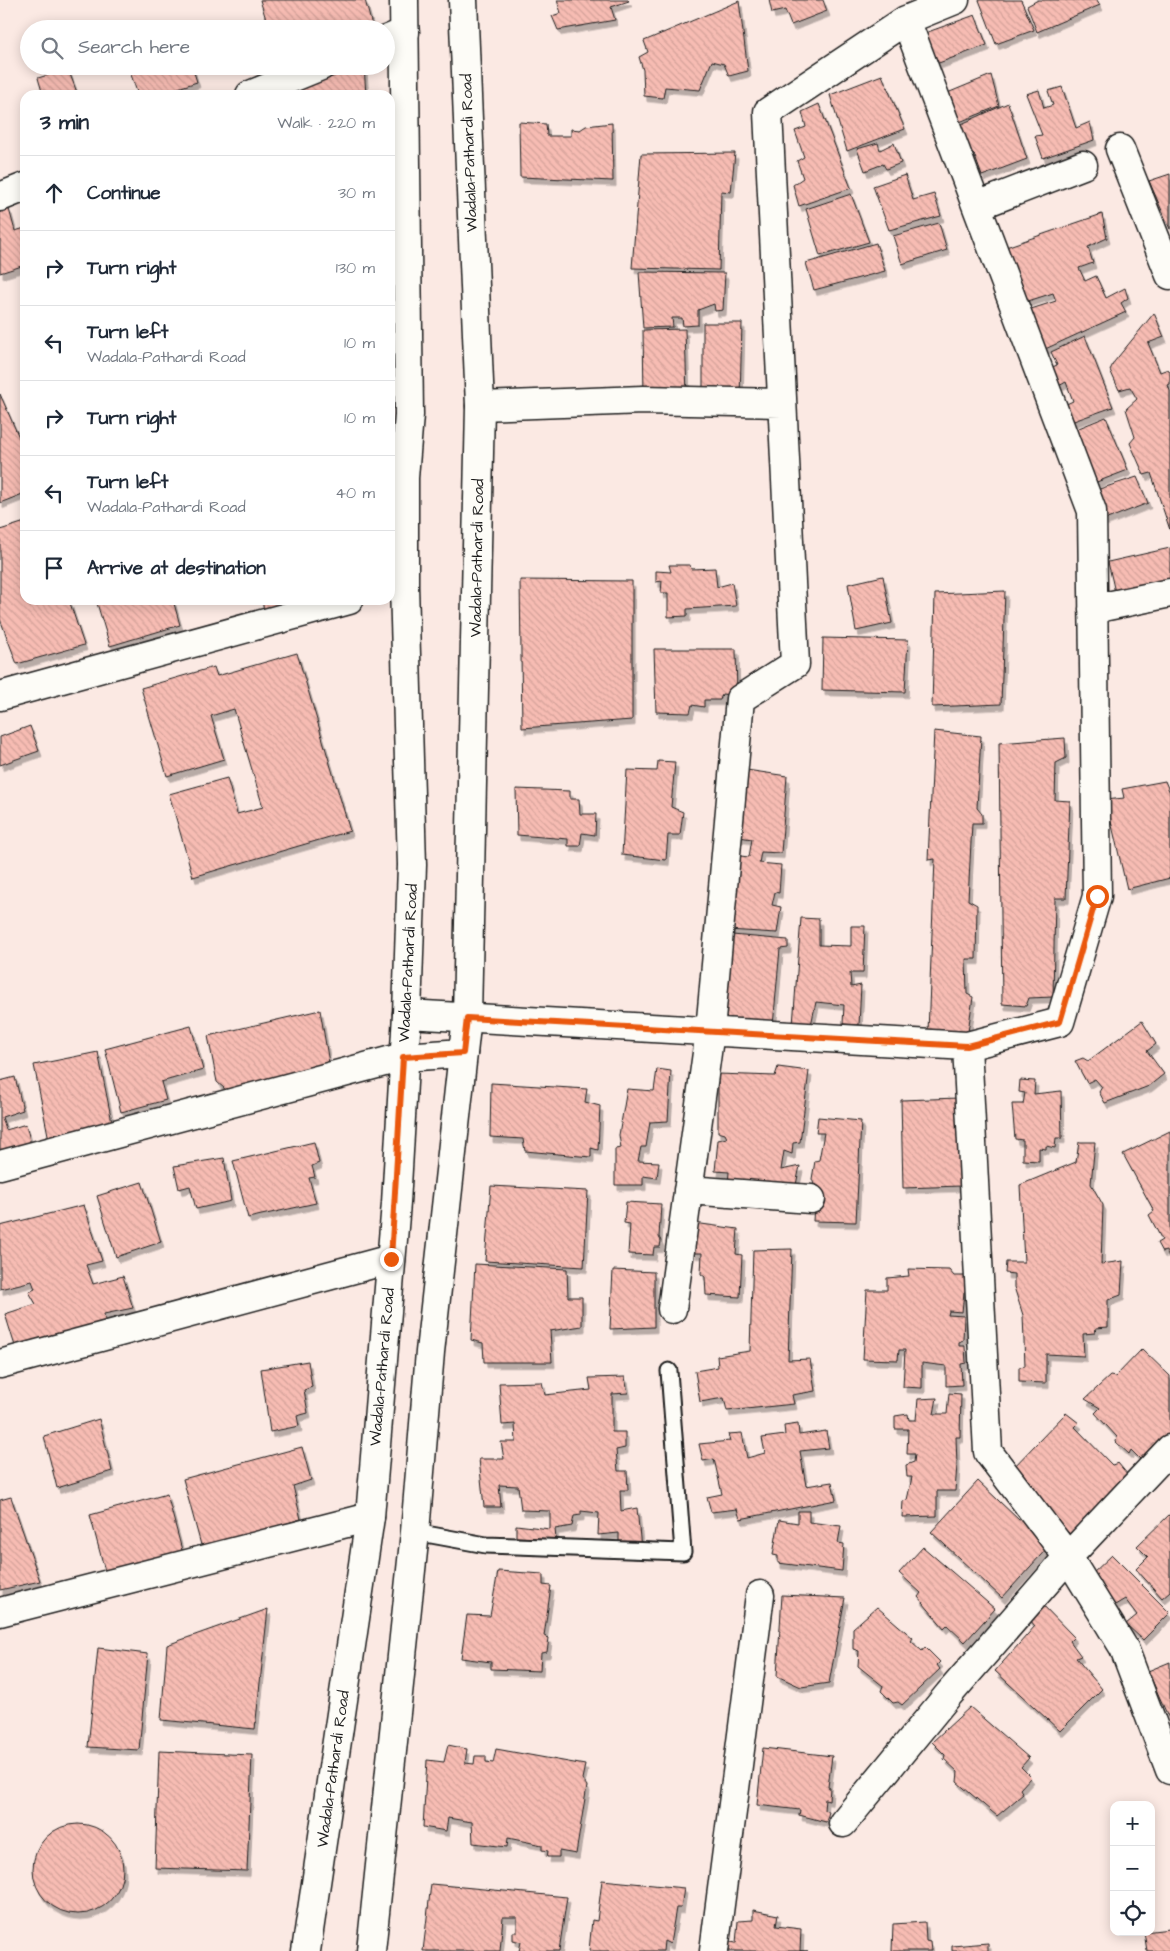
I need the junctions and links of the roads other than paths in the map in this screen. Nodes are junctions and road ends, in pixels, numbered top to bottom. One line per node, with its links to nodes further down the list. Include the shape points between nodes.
1 (404, 0): 5 (street, Wadala-Pathardi Road)
2 (463, 0): 15 (street, Wadala-Pathardi Road)
3 (955, 0): 4 (street)
4 (906, 20): 12 (street); 14 (street, via 768,112)
5 (396, 36): 16 (street, Wadala-Pathardi Road, via 409,415)
6 (299, 75): 7 (street)
7 (262, 90)
8 (1120, 149): 13 (street)
9 (1083, 166): 12 (street)
10 (20, 188): 11 (street)
11 (0, 197)
12 (977, 206): 19 (street, via 1092,511)
13 (1170, 275)
14 (782, 403): 15 (street, via 643,400); 23 (street, via 795,664 740,699)
15 (480, 406): 22 (street, Wadala-Pathardi Road)
16 (397, 587): 21 (street, Wadala-Pathardi Road, via 412,866)
17 (1170, 592): 19 (street)
18 (331, 605): 20 (street)
19 (1093, 609): 24 (street, via 1097,896 1060,1022)
20 (0, 696)
21 (406, 1014): 22 (street); 26 (street, Wadala-Pathardi Road)
22 (467, 1018): 23 (street); 25 (street, Wadala-Pathardi Road)
23 (710, 1031): 24 (street); 28 (street)
24 (967, 1046): 37 (street, via 988,1452)
25 (463, 1053): 26 (street); 36 (street, Wadala-Pathardi Road, via 430,1352)
26 (403, 1057): 27 (street); 30 (street, Wadala-Pathardi Road)
27 (0, 1165)
28 (688, 1190): 29 (street); 31 (street)
29 (811, 1199)
30 (391, 1259): 32 (street); 35 (street, Wadala-Pathardi Road)
31 (672, 1309)
32 (0, 1364)
33 (669, 1371): 36 (lane, via 683,1552 486,1545)
34 (1170, 1449): 37 (street)
35 (370, 1517): 39 (street); 42 (street, Wadala-Pathardi Road)
36 (415, 1532): 43 (street, Wadala-Pathardi Road)
37 (1068, 1557): 40 (street, via 1124,1648); 41 (street)
38 (760, 1595): 44 (street)
39 (0, 1612)
40 (1170, 1770)
41 (843, 1823)
42 (306, 1951)
43 (371, 1951)
44 (714, 1951)

